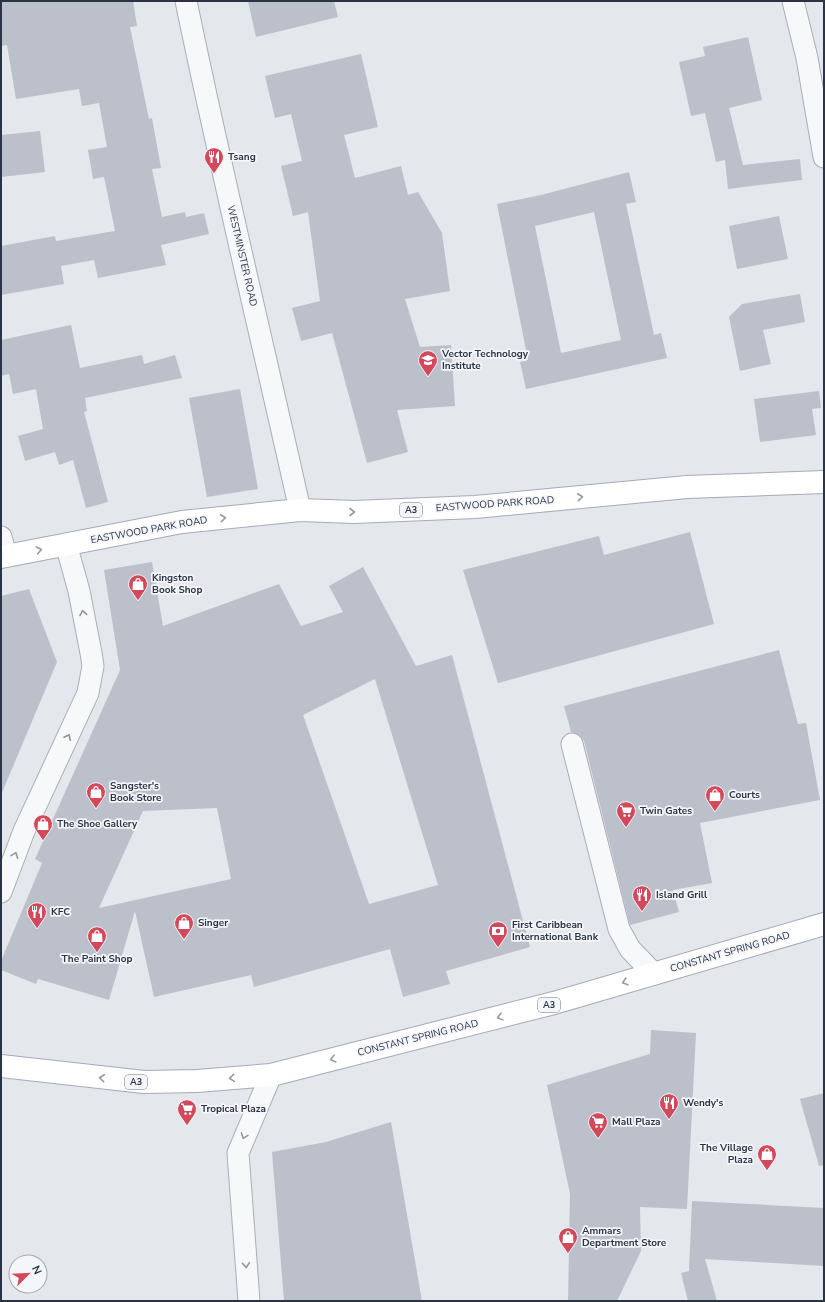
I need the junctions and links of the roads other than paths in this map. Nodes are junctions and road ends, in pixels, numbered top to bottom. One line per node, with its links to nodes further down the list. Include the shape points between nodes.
1 (186, 1): 5 (street, WESTMINSTER ROAD, via 213,133)
2 (792, 1): 3 (street, via 807,58)
3 (824, 157)
4 (824, 482): 5 (main road, EASTWOOD PARK ROAD / A3, one-way to 4, via 354,512 475,507 687,486)
5 (300, 510): 6 (main road, EASTWOOD PARK ROAD / A3, one-way to 5, via 182,522)
6 (66, 544): 7 (main road, EASTWOOD PARK ROAD / A3, one-way to 6); 9 (street, one-way to 6, via 24,831 92,680 91,653 79,591)
7 (3, 550)
8 (572, 744): 11 (street, via 619,929 630,948)
9 (1, 892)
10 (824, 924): 11 (main road, CONSTANT SPRING ROAD / A3)
11 (654, 974): 13 (main road, CONSTANT SPRING ROAD / A3, one-way to 13, via 547,1005)
12 (1, 1066): 13 (main road, CONSTANT SPRING ROAD / A3, one-way to 12, via 144,1082)
13 (271, 1075): 14 (street, one-way to 14, via 238,1153)
14 (249, 1301)

